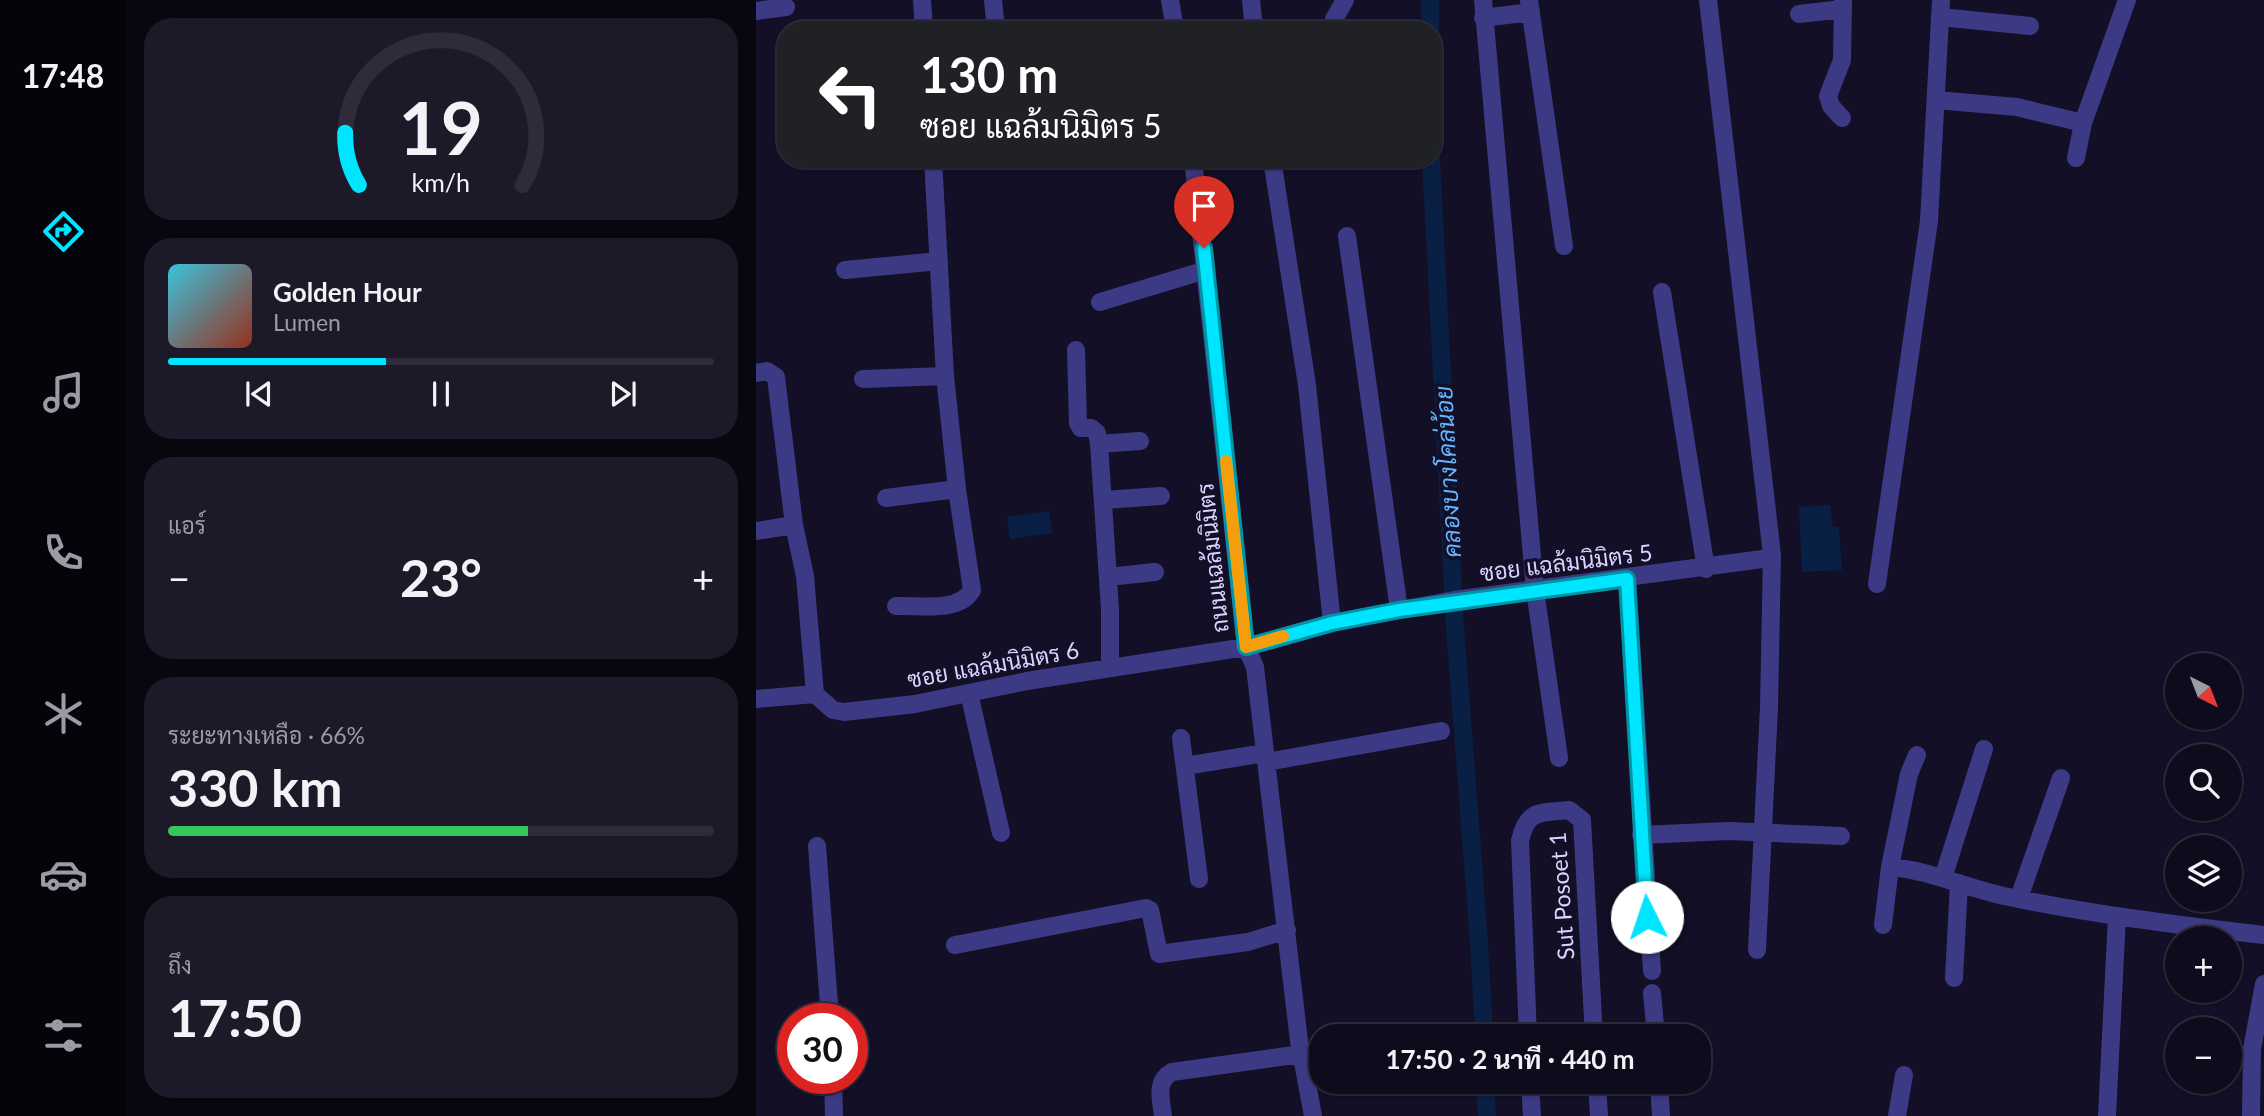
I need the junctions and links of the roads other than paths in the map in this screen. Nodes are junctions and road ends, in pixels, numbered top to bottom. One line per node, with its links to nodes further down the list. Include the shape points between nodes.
1 (922, 0): 15 (street)
2 (993, 0): 16 (street)
3 (1170, 0): 17 (street)
4 (1251, 0): 18 (street)
5 (1345, 0): 19 (street)
6 (1707, 0): 47 (street)
7 (2127, 0): 23 (street)
8 (1843, 4): 14 (street); 22 (street, via 1842,60 1828,96)
9 (786, 6): 13 (street)
10 (1530, 6): 12 (street); 29 (street)
11 (1940, 8): 20 (street); 21 (street)
12 (1483, 9): 53 (street)
13 (756, 11)
14 (1799, 13)
15 (921, 21)
16 (995, 21)
17 (1174, 21)
18 (1253, 21)
19 (1334, 21)
20 (2030, 26)
21 (1936, 100): 23 (street, via 2017,107); 52 (street, via 1929,221)
22 (1842, 118)
23 (2083, 123): 24 (street)
24 (2076, 158)
25 (934, 168): 30 (street)
26 (1194, 168): 32 (street, ถนนแฉล้มนิมิตร)
27 (1273, 168): 56 (street, via 1307,385)
28 (1347, 236): 55 (street)
29 (1564, 246)
30 (939, 261): 31 (street); 37 (street)
31 (845, 270)
32 (1206, 270): 34 (street); 57 (street, ถนนแฉล้มนิมิตร)
33 (1662, 292): 48 (street)
34 (1100, 302)
35 (1076, 349): 40 (street, via 1078,423 1097,433)
36 (756, 373): 45 (street, via 767,371 776,377)
37 (945, 376): 38 (street); 41 (street)
38 (863, 379)
39 (1140, 441): 40 (street)
40 (1099, 444): 44 (street)
41 (957, 489): 43 (street); 54 (street, via 972,590 966,600 954,605)
42 (1161, 496): 44 (street)
43 (886, 498)
44 (1104, 500): 50 (street)
45 (794, 525): 46 (street); 60 (street, via 805,576)
46 (756, 531)
47 (1770, 558): 48 (street, ซอย แฉล้มนิมิตร 5); 70 (street)
48 (1706, 569): 51 (street, ซอย แฉล้มนิมิตร 5)
49 (1155, 572): 50 (street)
50 (1108, 576): 58 (street)
51 (1627, 579): 53 (street, ซอย แฉล้มนิมิตร 5); 72 (street)
52 (1877, 584)
53 (1535, 590): 55 (street, ซอย แฉล้มนิมิตร 5); 67 (street)
54 (896, 606)
55 (1399, 610): 56 (street, ซอย แฉล้มนิมิตร 5)
56 (1332, 623): 57 (street, ซอย แฉล้มนิมิตร 5)
57 (1246, 647): 58 (street, ซอย แฉล้มนิมิตร 6); 66 (street, ถนนแฉล้มนิมิตร, via 1255,667)
58 (1110, 668): 59 (street, ซอย แฉล้มนิมิตร 6)
59 (970, 693): 60 (street, ซอย แฉล้มนิมิตร 6, via 844,712 833,710); 71 (street)
60 (815, 694): 61 (street)
61 (756, 699)
62 (1441, 732): 66 (street)
63 (1181, 738): 68 (street)
64 (1984, 749): 77 (street)
65 (1917, 755): 75 (street)
66 (1265, 757): 68 (street); 81 (street, ถนนแฉล้มนิมิตร)
67 (1559, 758)
68 (1185, 766): 76 (street)
69 (2061, 778): 78 (street)
70 (1763, 832): 72 (street); 73 (street); 84 (street)
71 (1000, 833)
72 (1642, 835): 85 (street)
73 (1841, 836)
74 (817, 846): 89 (street)
75 (1890, 867): 77 (street); 80 (street)
76 (1199, 879)
77 (1951, 881): 78 (street); 86 (street)
78 (2019, 898): 79 (street)
79 (2117, 916): 82 (street); 106 (street)
80 (1883, 925)
81 (1287, 930): 83 (street, via 1248,942 1159,954 1146,908); 93 (street, ถนนแฉล้มนิมิตร)
82 (2264, 935)
83 (955, 945)
84 (1757, 950)
85 (1651, 971)
86 (1954, 978)
87 (2264, 984): 107 (street, via 2252,1049)
88 (1652, 993): 92 (street)
89 (829, 1003)
90 (1528, 1024): 91 (street, Sut Posoet 1, via 1520,841 1527,820 1535,814 1569,810 1582,820)
91 (1593, 1024)
92 (1655, 1024)
93 (1301, 1054): 100 (street, via 1172,1072 1160,1086); 101 (street, ถนนแฉล้มนิมิตร)
94 (1904, 1075): 105 (street)
95 (833, 1094): 99 (street)
96 (1531, 1094): 102 (street)
97 (1598, 1094): 103 (street)
98 (1660, 1094): 104 (street)
99 (834, 1116)
100 (1163, 1116)
101 (1313, 1116)
102 (1532, 1116)
103 (1599, 1116)
104 (1661, 1116)
105 (1897, 1116)
106 (2107, 1116)
107 (2251, 1116)

